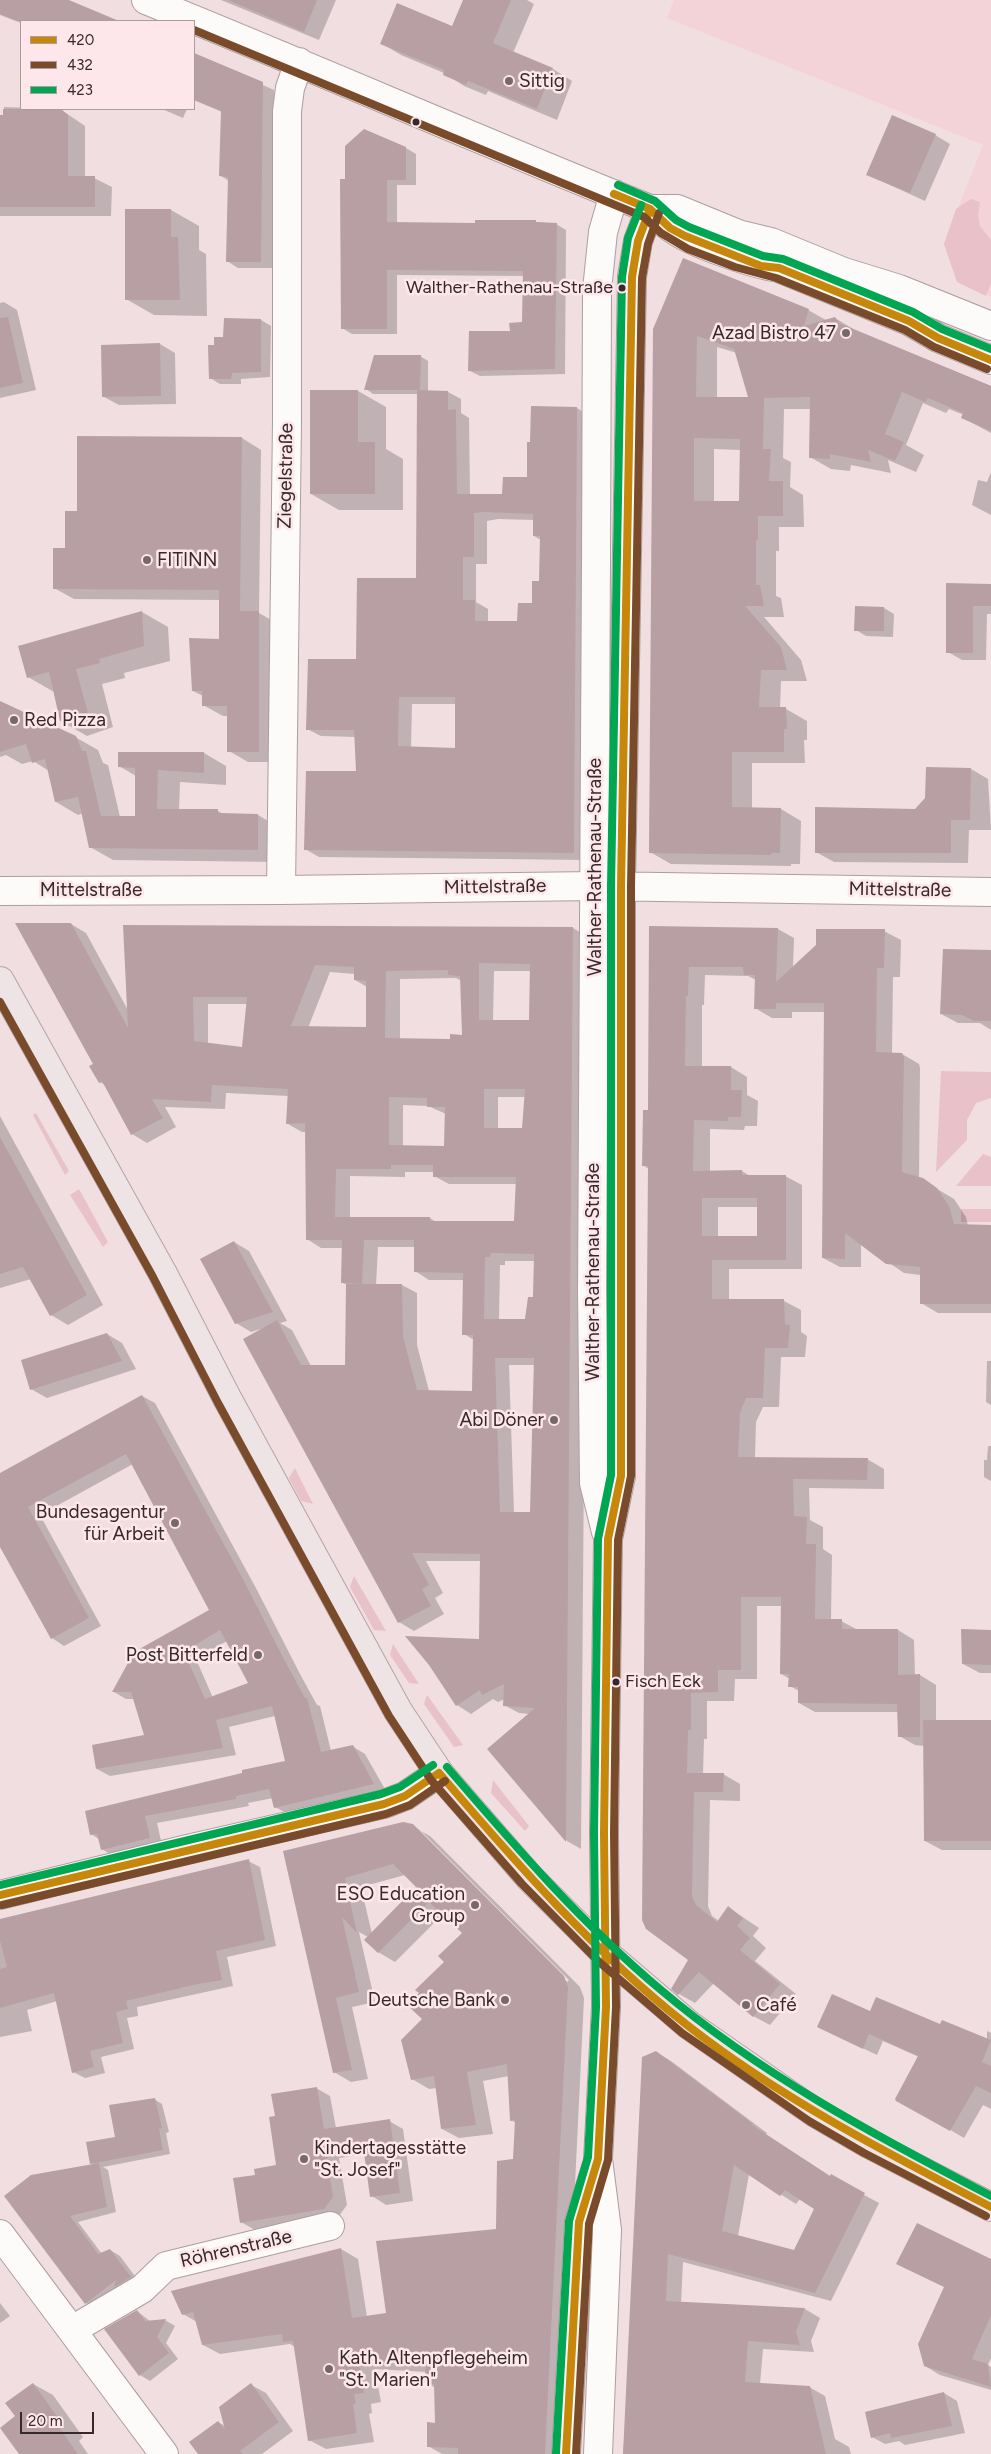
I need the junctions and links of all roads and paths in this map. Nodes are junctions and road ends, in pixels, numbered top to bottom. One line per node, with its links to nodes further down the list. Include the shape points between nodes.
1 (146, 0): 2 (street)
2 (299, 62): 3 (street, via 419,115); 8 (street, Ziegelstraße, via 290,88 287,111)
3 (614, 194): 4 (street); 7 (street, Walther-Rathenau-Straße, via 603,232 597,290)
4 (650, 209): 5 (street, via 677,210 738,234 771,242 844,272 899,288); 6 (street, via 684,236 761,266 779,268 889,312 938,338); 7 (street, Walther-Rathenau-Straße, via 638,241 632,277)
5 (991, 326)
6 (991, 360)
7 (608, 886): 8 (street, Mittelstraße); 10 (street, Mittelstraße); 14 (street, Walther-Rathenau-Straße, via 592,1289 594,1482 608,1539)
8 (281, 890): 9 (street, Mittelstraße)
9 (0, 891)
10 (991, 892)
11 (0, 981): 12 (main road, via 162,1272 398,1711)
12 (439, 1773): 13 (street, via 405,1796 384,1804); 14 (main road, via 512,1859)
13 (0, 1895)
14 (605, 1953): 15 (street, Walther-Rathenau-Straße, via 606,2007); 16 (main road, via 689,2025 806,2107 869,2144)
15 (598, 2159): 21 (street, Walther-Rathenau-Straße, via 579,2222); 22 (street, Walther-Rathenau-Straße, via 607,2230)
16 (991, 2207)
17 (330, 2226): 19 (street, Röhrenstraße, via 166,2266 142,2289)
18 (0, 2234): 19 (street)
19 (72, 2330): 20 (street)
20 (164, 2454)
21 (566, 2454)
22 (598, 2454)

